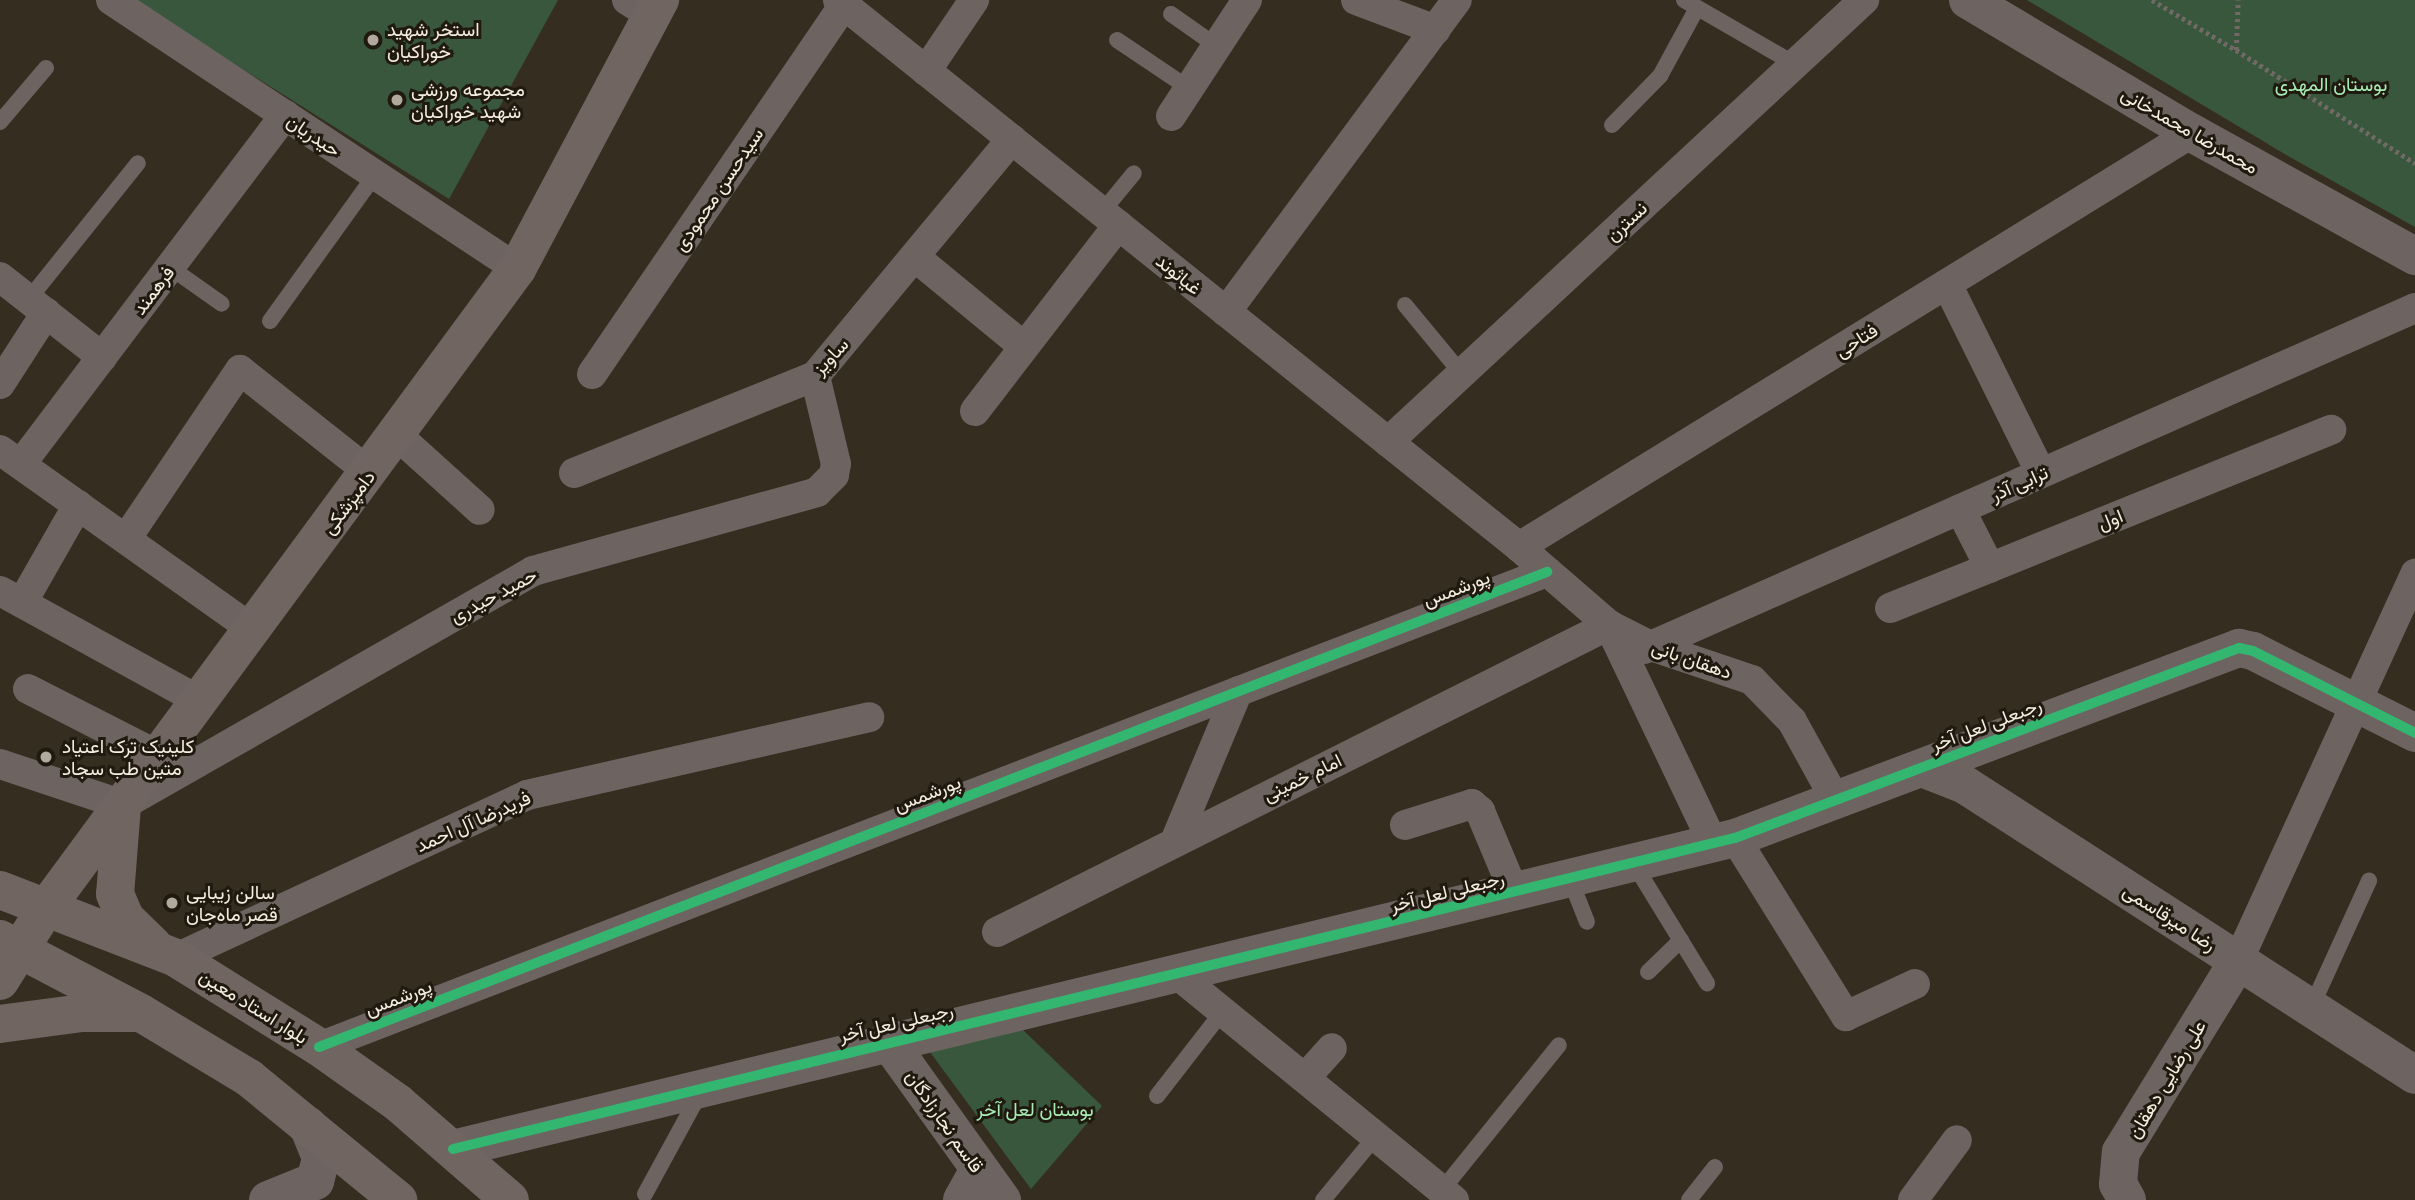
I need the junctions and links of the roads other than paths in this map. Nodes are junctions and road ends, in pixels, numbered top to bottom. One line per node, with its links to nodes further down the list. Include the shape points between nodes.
1 (111, 0): 19 (street, حیدریان)
2 (974, 0): 17 (street)
3 (1247, 0): 14 (street)
4 (1356, 0): 12 (street)
5 (1457, 0): 12 (street)
6 (1864, 0): 15 (street, نسترن)
7 (1968, 0): 23 (street, محمدرضا محمدخانی)
8 (841, 2): 17 (street, غیاثوند); 44 (street, سیدحسن محمودی)
9 (1690, 4): 15 (lane); 22 (lane, via 1660,75)
10 (646, 5): 32 (main road, دامپزشکی)
11 (1171, 14): 14 (lane)
12 (1436, 30): 39 (street)
13 (1117, 40): 18 (lane)
14 (1218, 47): 18 (street)
15 (1795, 64): 43 (street, نسترن)
16 (46, 68): 21 (lane)
17 (926, 71): 24 (street, غیاثوند)
18 (1190, 89): 20 (street)
19 (285, 115): 27 (street, حیدریان); 31 (street, فرهمند)
20 (1171, 116)
21 (0, 122)
22 (1612, 125)
23 (2192, 133): 29 (street, محمدرضا محمدخانی); 34 (street, فتاحی)
24 (1012, 139): 28 (street, غیاثوند); 30 (street, ساویز)
25 (138, 163): 37 (lane)
26 (1134, 173): 28 (lane)
27 (375, 175): 32 (street, حیدریان); 40 (lane)
28 (1110, 219): 39 (street, غیاثوند); 41 (street)
29 (2415, 256)
30 (915, 257): 41 (street); 45 (street, ساویز)
31 (170, 268): 35 (lane); 42 (street, فرهمند)
32 (517, 269): 49 (main road, دامپزشکی)
33 (0, 277): 37 (street)
34 (1947, 284): 54 (street); 59 (street, فتاحی)
35 (222, 304)
36 (1405, 305): 43 (lane)
37 (37, 306): 42 (street); 46 (street)
38 (2415, 308): 54 (street, ترابی آذر)
39 (1226, 312): 50 (street, غیاثوند)
40 (270, 321)
41 (1024, 347): 47 (street)
42 (102, 357): 51 (street, فرهمند)
43 (1461, 373): 50 (street, نسترن)
44 (592, 374)
45 (815, 376): 52 (street, ساویز); 79 (street, حمید حیدری, via 836,464 834,475 817,492 533,571)
46 (0, 384)
47 (975, 411)
48 (2331, 430): 60 (street, اول)
49 (398, 436): 53 (main road, دامپزشکی); 57 (street)
50 (1388, 442): 59 (street, غیاثوند)
51 (10, 457): 55 (street)
52 (574, 472)
53 (370, 473): 58 (street, via 240,370); 66 (main road, دامپزشکی)
54 (2041, 473): 56 (street, ترابی آذر)
55 (78, 505): 58 (street); 63 (street)
56 (1960, 509): 60 (street); 67 (street, ترابی آذر)
57 (480, 510)
58 (126, 539): 66 (street)
59 (1519, 547): 61 (street, دهقان بانی)
60 (1990, 568): 64 (street, اول)
61 (1547, 572): 65 (street, دهقان بانی); 70 (street, پورشمس)
62 (2415, 575): 72 (street)
63 (11, 597): 71 (street)
64 (1890, 608)
65 (1609, 625): 67 (street, دهقان بانی); 68 (street); 81 (street, امام خمینی)
66 (253, 629): 71 (main road, دامپزشکی)
67 (1651, 646): 68 (street, ترابی آذر); 78 (street, دهقان بانی, via 1752,680 1791,721)
68 (1622, 658): 82 (street)
69 (28, 689): 75 (street)
70 (1238, 691): 81 (street); 106 (street, پورشمس)
71 (200, 701): 75 (main road, دامپزشکی)
72 (2356, 703): 74 (street, رجبعلی لعل آخر); 77 (street, رجبعلی لعل آخر, via 2239,648); 94 (street)
73 (869, 717): 93 (street, فریدرضا آل احمد, via 527,795)
74 (2415, 733)
75 (159, 756): 79 (main road, دامپزشکی)
76 (0, 764): 79 (street)
77 (1922, 768): 78 (street, رجبعلی لعل آخر); 94 (street, رضا میرقاسمی, via 1965,785)
78 (1835, 799): 82 (street, رجبعلی لعل آخر)
79 (123, 805): 88 (main road, دامپزشکی); 93 (main road, via 115,894 125,918)
80 (1405, 825): 87 (street, via 1472,804 1480,811)
81 (1176, 839): 90 (street, امام خمینی)
82 (1724, 841): 83 (street, رجبعلی لعل آخر); 99 (street, via 1846,1016)
83 (1633, 862): 84 (street, رجبعلی لعل آخر); 91 (lane)
84 (1570, 879): 87 (street, رجبعلی لعل آخر); 89 (lane)
85 (2369, 881): 100 (lane)
86 (0, 890): 88 (main road, بلوار استاد معین)
87 (1514, 892): 96 (street, رجبعلی لعل آخر)
88 (46, 908): 92 (main road, دامپزشکی); 93 (main road, بلوار استاد معین)
89 (1587, 922)
90 (997, 932)
91 (1681, 940): 95 (lane); 98 (lane)
92 (11, 944): 97 (main road, دامپزشکی); 102 (main road)
93 (166, 953): 106 (main road, بلوار استاد معین)
94 (2238, 961): 100 (street, رضا میرقاسمی); 128 (street, علی رضایی دهقان, via 2121,1152 2118,1184)
95 (1648, 972)
96 (1180, 975): 101 (street); 104 (street, رجبعلی لعل آخر)
97 (0, 981)
98 (1707, 983)
99 (1915, 984)
100 (2311, 1008): 108 (street, رضا میرقاسمی)
101 (1223, 1011): 109 (street); 112 (lane)
102 (141, 1013): 103 (main road, via 82,1013); 110 (main road)
103 (0, 1024)
104 (888, 1041): 111 (street, رجبعلی لعل آخر); 118 (street, قاسم نجارزادگان)
105 (1559, 1045): 120 (lane)
106 (319, 1047): 110 (main road, via 264,1029 243,1034 239,1054); 116 (main road, بلوار استاد معین)
107 (1332, 1048): 109 (street)
108 (2415, 1075)
109 (1304, 1077): 114 (street)
110 (259, 1084): 113 (main road)
111 (702, 1088): 116 (street, رجبعلی لعل آخر); 119 (lane)
112 (1157, 1096)
113 (308, 1126): 121 (street, via 321,1158 315,1181); 122 (main road)
114 (1376, 1136): 120 (street); 125 (lane)
115 (1957, 1140): 127 (street)
116 (453, 1149): 123 (main road, بلوار استاد معین)
117 (1715, 1167): 126 (lane)
118 (970, 1184): 124 (street, قاسم نجارزادگان)
119 (645, 1194)
120 (1448, 1195)
121 (268, 1200)
122 (398, 1200)
123 (510, 1200)
124 (1002, 1200)
125 (1323, 1200)
126 (1689, 1200)
127 (1913, 1200)
128 (2127, 1200)

